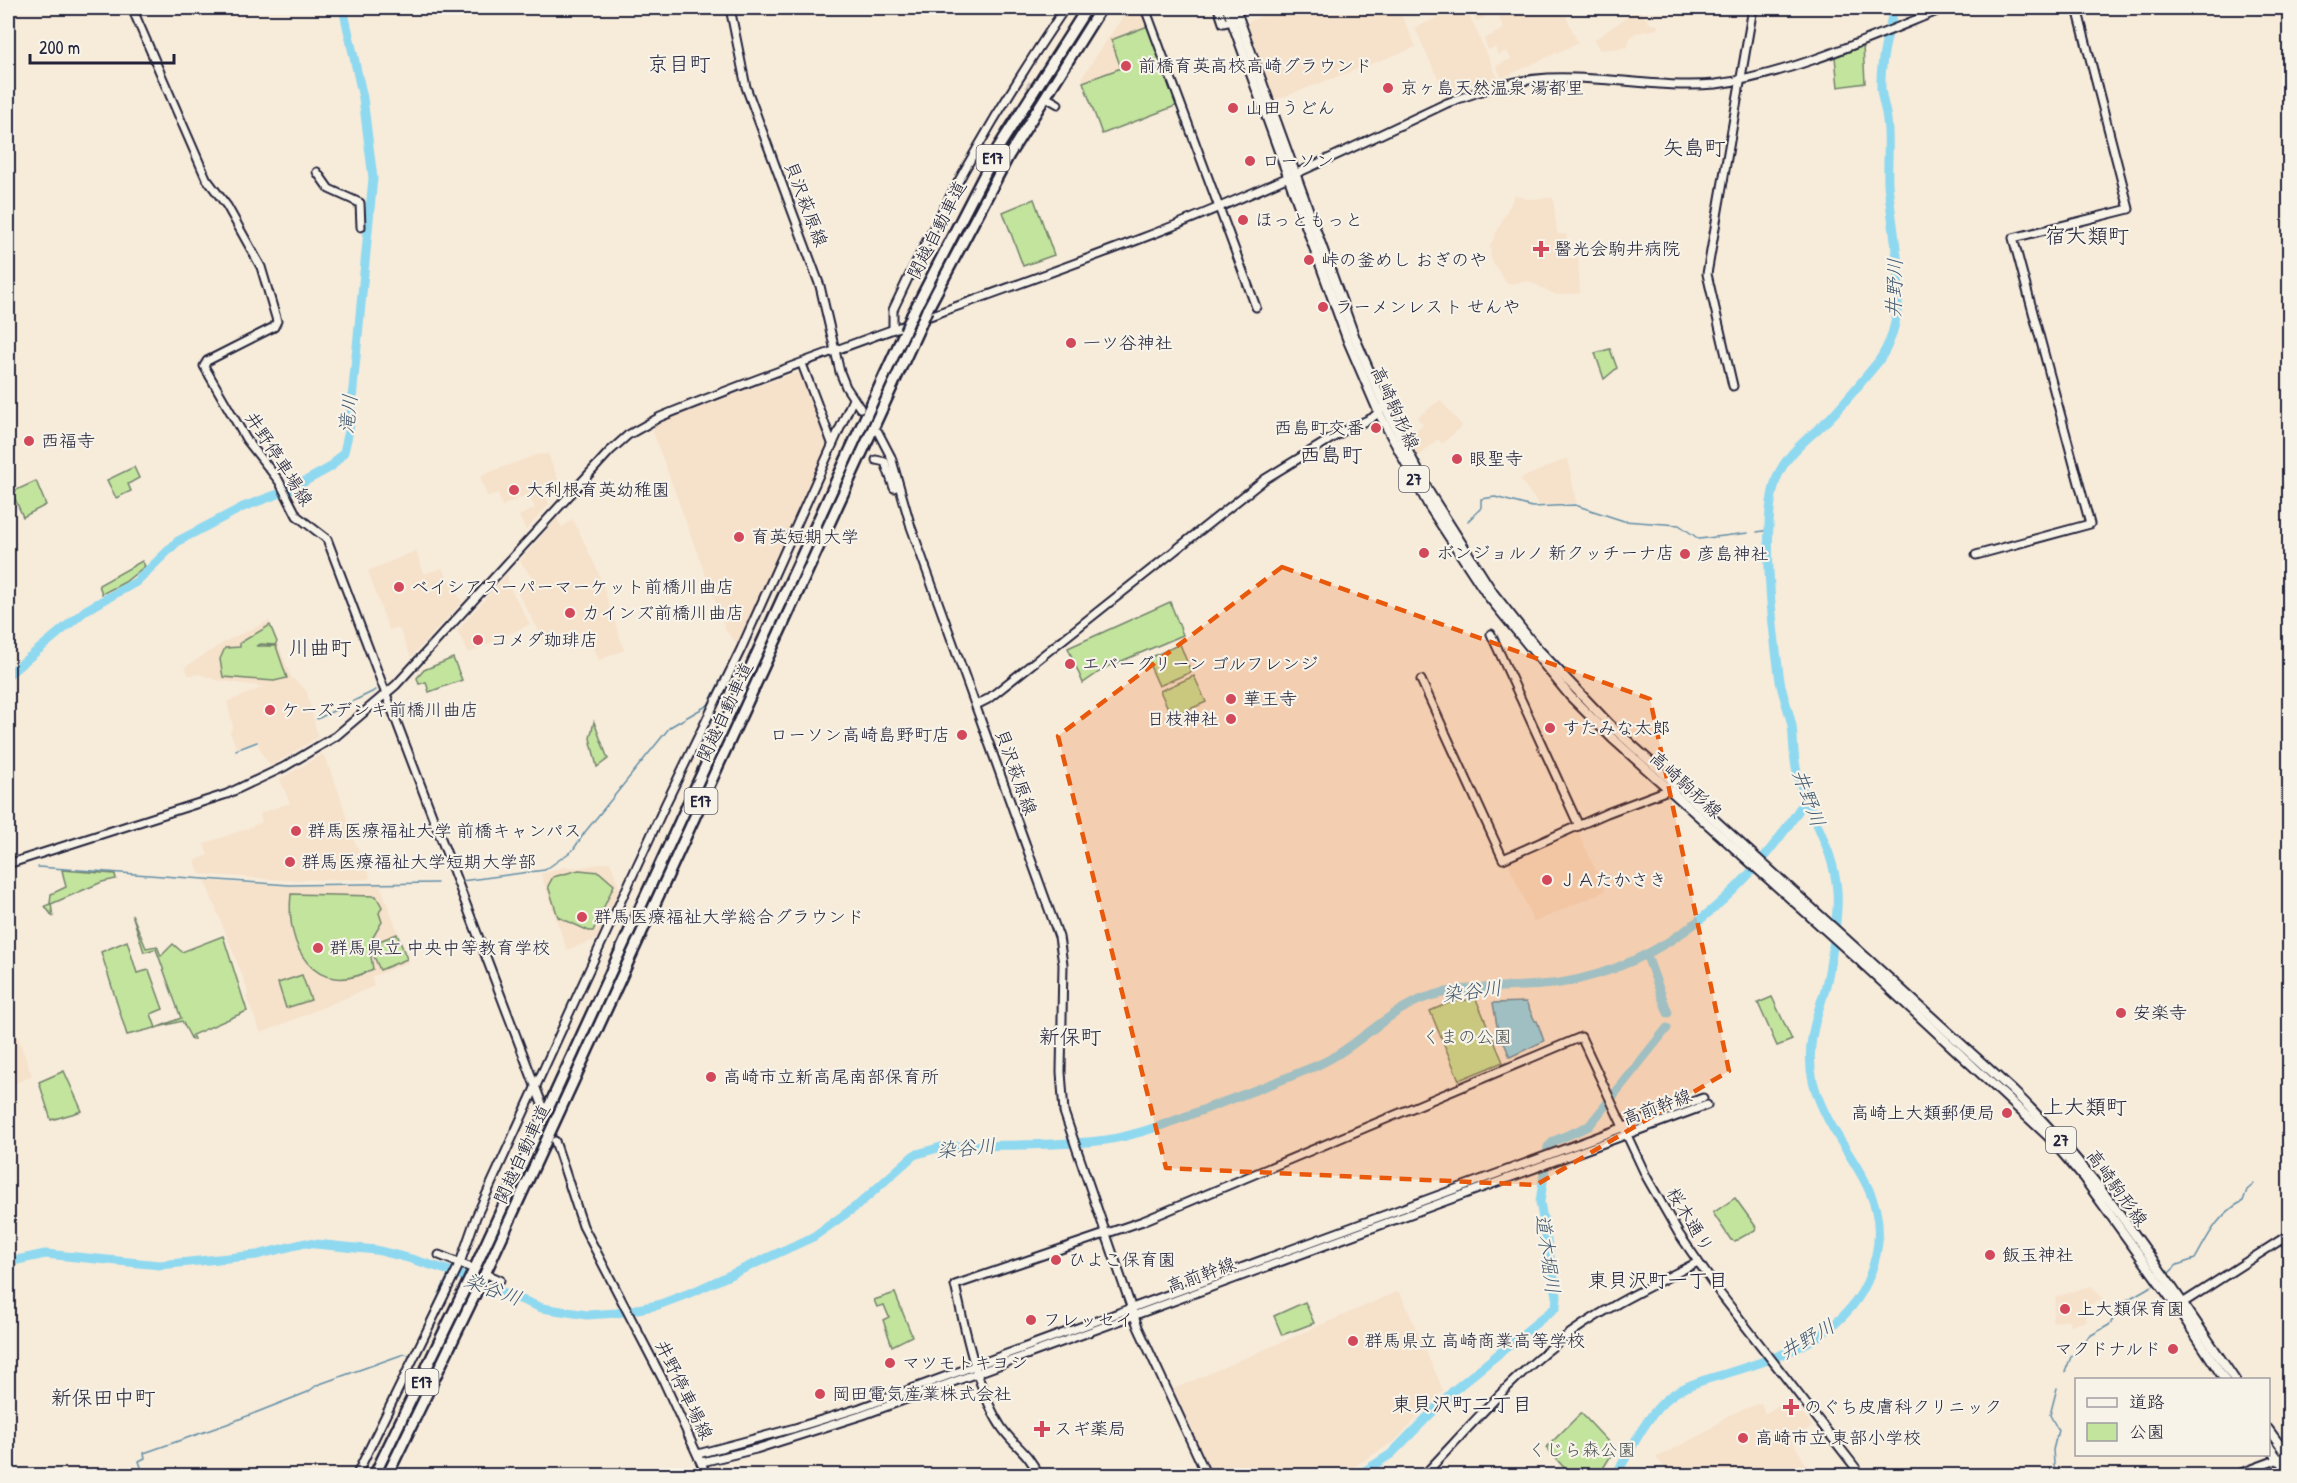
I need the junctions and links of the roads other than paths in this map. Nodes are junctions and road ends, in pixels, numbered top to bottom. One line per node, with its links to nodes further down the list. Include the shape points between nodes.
1 (132, 8): 37 (street, 井野停車場線, via 206,178 228,208 262,270 276,326 203,363 246,439 281,486 298,518 327,539)
2 (730, 8): 23 (street, 貝沢萩原線, via 746,87 820,286)
3 (1065, 8): 14 (street)
4 (1087, 8): 53 (highway, 関越自動車道 / E17, bridge, via 998,148 912,315)
5 (1101, 8): 54 (highway, 関越自動車道 / E17, bridge, via 1009,154 927,310)
6 (1145, 8): 19 (street)
7 (1218, 8): 13 (street, via 1223,23)
8 (1227, 8): 13 (main road, 高崎駒形線 / 27)
9 (1235, 8): 13 (main road, 高崎駒形線 / 27)
10 (1753, 8): 15 (street)
11 (1944, 8): 15 (street, via 1784,68)
12 (2077, 8): 34 (street, via 2129,209 2013,238 2090,524)
13 (1236, 20): 18 (main road, 高崎駒形線 / 27)
14 (1018, 79): 16 (street); 22 (street, via 930,234 893,310)
15 (1740, 80): 18 (street, via 1688,85 1572,78 1517,81 1447,103); 25 (street, via 1707,274)
16 (1027, 84)
17 (317, 172): 20 (street, via 329,189 360,203)
18 (1292, 175): 19 (street); 27 (main road, 高崎駒形線 / 27); 29 (main road, 高崎駒形線 / 27, via 1348,341)
19 (1219, 208): 21 (street); 22 (street)
20 (361, 227)
21 (1256, 307)
22 (893, 329): 23 (street)
23 (835, 352): 24 (street); 26 (street, 貝沢萩原線)
24 (802, 364): 31 (street); 37 (street, via 660,417 628,435 566,496)
25 (1733, 386)
26 (853, 399): 28 (street, 貝沢萩原線); 31 (street)
27 (1384, 405): 29 (street); 41 (main road, 高崎駒形線 / 27, via 1407,454 1457,539 1535,646 1609,724)
28 (860, 408)
29 (1379, 413): 38 (street, via 1265,479); 39 (main road, 高崎駒形線 / 27, via 1429,506 1494,605 1570,696)
30 (878, 432): 33 (street, 貝沢萩原線, via 891,457)
31 (832, 443): 43 (street, via 741,649)
32 (876, 460): 33 (street, via 887,466)
33 (903, 504): 38 (street, 貝沢萩原線)
34 (1976, 555)
35 (1491, 634): 40 (street)
36 (1421, 680): 40 (street, via 1503,859)
37 (387, 693): 42 (street, via 320,746 240,789); 43 (street, 井野停車場線)
38 (976, 705): 49 (street, 貝沢萩原線, via 1059,937 1064,981 1064,1112)
39 (1668, 790): 40 (street); 41 (main road, 高崎駒形線 / 27)
40 (1579, 826)
41 (1748, 856): 56 (main road, 高崎駒形線 / 27, via 2048,1136)
42 (8, 864)
43 (536, 1085): 45 (street, 井野停車場線); 52 (street)
44 (1705, 1101): 46 (street, 高前幹線)
45 (542, 1104)
46 (1625, 1131): 49 (street, 桜木通り, via 1581,1037); 51 (street, 桜木通り, via 1647,1178); 57 (street, 高前幹線); 58 (street, 高前幹線)
47 (555, 1141): 65 (street, 井野停車場線, via 583,1226)
48 (2289, 1234): 56 (street)
49 (1106, 1235): 57 (street, 貝沢萩原線); 59 (street, via 955,1285)
50 (439, 1255): 52 (street)
51 (1698, 1262): 76 (street, via 1620,1302 1557,1343); 77 (street, 桜木通り)
52 (459, 1264): 53 (street); 70 (street)
53 (471, 1270): 71 (highway, E17, via 466,1288)
54 (488, 1276): 55 (street); 72 (highway, E17)
55 (500, 1280)
56 (2180, 1305): 61 (main road, 高崎駒形線 / 27); 62 (main road, 高崎駒形線 / 27)
57 (1130, 1308): 58 (street, 貝沢萩原線); 59 (street, 高前幹線)
58 (1133, 1316): 60 (street, 高前幹線); 75 (street, 貝沢萩原線)
59 (975, 1365): 60 (street); 65 (street, 高前幹線, via 849,1411)
60 (978, 1373): 68 (street, 高前幹線, via 756,1449); 74 (street, via 1001,1428 1030,1457)
61 (2224, 1378)
62 (2234, 1378)
63 (2270, 1431): 66 (main road)
64 (2270, 1448): 67 (main road)
65 (698, 1454): 68 (street, 井野停車場線)
66 (2289, 1455): 67 (street)
67 (2278, 1458): 69 (main road); 78 (street)
68 (702, 1462): 73 (street, 井野停車場線)
69 (2289, 1475)
70 (356, 1476)
71 (374, 1476)
72 (387, 1476)
73 (707, 1476)
74 (1039, 1476)
75 (1207, 1476)
76 (1423, 1476)
77 (1862, 1476)
78 (2233, 1476)

